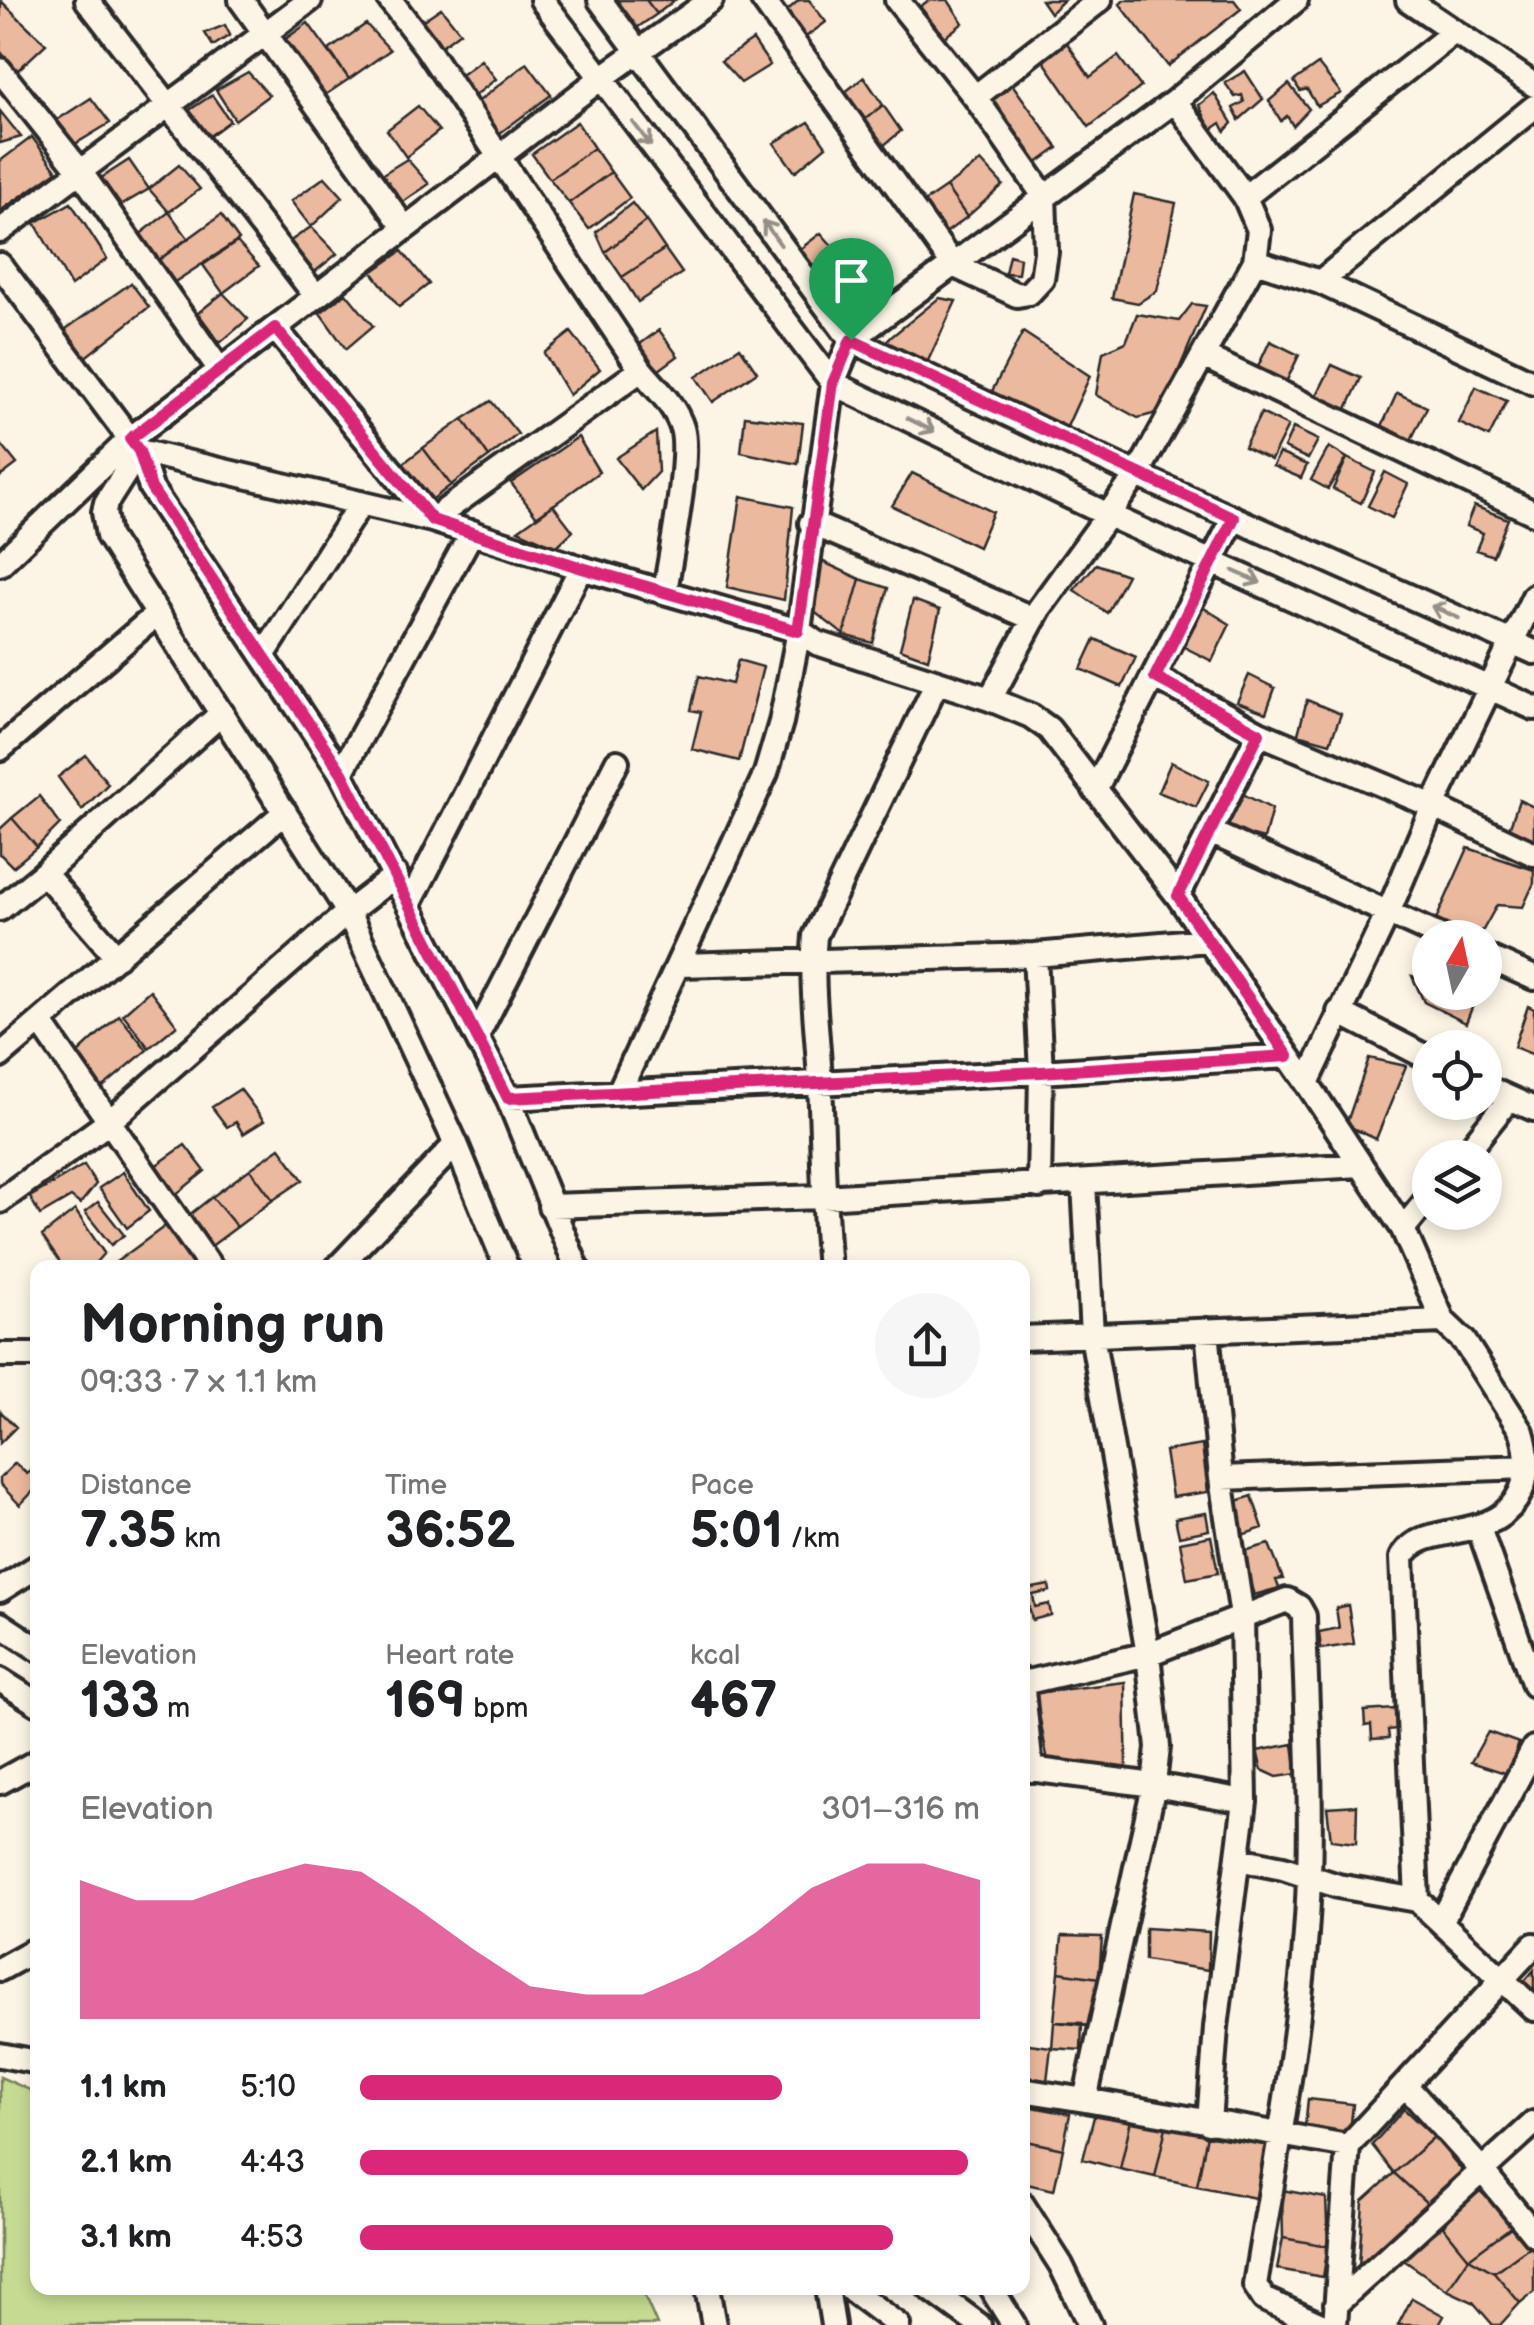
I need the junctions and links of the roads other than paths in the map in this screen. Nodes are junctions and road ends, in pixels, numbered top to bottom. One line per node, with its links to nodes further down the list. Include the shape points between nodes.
1 (87, 0): 21 (street)
2 (242, 0): 13 (street)
3 (310, 0): 13 (street)
4 (390, 0): 23 (street)
5 (542, 0): 17 (street)
6 (600, 0): 15 (street)
7 (710, 0): 15 (street)
8 (763, 0): 31 (street)
9 (1100, 0): 19 (street)
10 (1296, 0): 20 (street)
11 (1408, 0): 14 (street)
12 (899, 1): 19 (street)
13 (266, 32): 21 (street); 27 (street)
14 (1454, 32): 18 (street); 26 (street)
15 (638, 51): 17 (street); 35 (street, one-way to 15)
16 (0, 70): 24 (street)
17 (600, 79): 23 (street); 39 (street, one-way to 39)
18 (1534, 86)
19 (975, 98): 25 (street)
20 (1175, 101): 25 (street); 26 (street)
21 (168, 106): 24 (street); 33 (street)
22 (1534, 108): 32 (street)
23 (500, 156): 27 (street); 38 (street)
24 (80, 171): 28 (street); 37 (street)
25 (1044, 196): 31 (street); 31 (street, via 1046,252 1042,279 1030,292 1018,295)
26 (1245, 197): 29 (street, via 1259,230)
27 (404, 227): 33 (street)
28 (0, 232)
29 (1255, 261): 32 (street); 36 (street)
30 (0, 265): 41 (street)
31 (953, 265): 35 (street)
32 (1320, 282): 40 (street)
33 (316, 296): 34 (street)
34 (275, 328): 37 (street); 47 (street)
35 (851, 340): 39 (street); 42 (street)
36 (1202, 356): 42 (street); 44 (street)
37 (220, 370): 41 (street)
38 (642, 370): 47 (street); 53 (street, via 684,432)
39 (833, 383): 45 (street, one-way to 45); 48 (street)
40 (1534, 383)
41 (134, 445): 43 (street); 51 (street); 55 (street, via 106,503 105,526); 59 (street, via 151,488)
42 (1137, 476): 45 (street); 46 (street)
43 (360, 503): 47 (street); 59 (street)
44 (1534, 513)
45 (1106, 514): 50 (street); 56 (street)
46 (1234, 518): 50 (street); 58 (street, one-way to 46)
47 (432, 520): 49 (street)
48 (812, 522): 56 (street); 57 (street)
49 (472, 532): 52 (street); 69 (street)
50 (1210, 561): 60 (street); 62 (street, one-way to 62)
51 (0, 564)
52 (582, 568): 53 (street); 78 (street)
53 (665, 592): 57 (street)
54 (1534, 596): 58 (street)
55 (156, 615): 65 (street); 67 (street)
56 (1034, 619): 63 (street)
57 (798, 631): 61 (street); 87 (street, via 766,773)
58 (1523, 647): 62 (street)
59 (264, 654): 69 (street)
60 (1155, 677): 66 (street); 70 (street)
61 (937, 682): 63 (street); 86 (street, via 814,936)
62 (1491, 688): 64 (street); 71 (street)
63 (990, 699): 70 (street, via 1049,730)
64 (1534, 708)
65 (222, 713): 72 (street); 75 (street)
66 (1259, 733): 71 (street); 73 (street)
67 (0, 749)
68 (617, 762): 92 (street)
69 (342, 773): 76 (street)
70 (1095, 790): 77 (street)
71 (1433, 806): 74 (street); 81 (street)
72 (285, 812): 80 (street); 85 (street)
73 (1210, 832): 77 (street); 81 (street)
74 (1534, 854)
75 (44, 872): 79 (street); 85 (street)
76 (396, 875): 78 (street); 80 (street)
77 (1178, 896): 83 (street)
78 (410, 903): 92 (street)
79 (0, 909)
80 (348, 912): 104 (street); 106 (street)
81 (1388, 913): 82 (street); 90 (street)
82 (1412, 924)
83 (1208, 940): 84 (street); 95 (street)
84 (1035, 955): 86 (street); 96 (street)
85 (116, 956): 91 (street)
86 (812, 962): 87 (street); 97 (street)
87 (680, 964): 99 (street)
88 (1502, 964): 89 (street)
89 (1534, 978)
90 (1339, 1012): 93 (street); 98 (street)
91 (41, 1023): 94 (street); 104 (street)
92 (478, 1036): 101 (street)
93 (1412, 1050)
94 (0, 1056)
95 (1288, 1056): 96 (street); 98 (street)
96 (1041, 1072): 97 (street); 109 (street)
97 (820, 1083): 99 (street); 110 (street)
98 (1306, 1083): 107 (street)
99 (620, 1092): 101 (street)
100 (1502, 1096): 102 (street)
101 (508, 1098): 112 (street)
102 (1510, 1100): 103 (street); 105 (street)
103 (1534, 1108)
104 (110, 1122): 111 (street); 115 (street)
105 (1477, 1140)
106 (456, 1144): 116 (street); 117 (street)
107 (1361, 1164): 108 (street); 114 (street)
108 (1084, 1183): 109 (street); 122 (street)
109 (1038, 1186): 110 (street)
110 (822, 1197): 112 (street); 119 (street)
111 (0, 1200)
112 (550, 1206): 118 (street)
113 (1412, 1218): 114 (street)
114 (1403, 1229): 120 (street)
115 (205, 1260)
116 (344, 1260)
117 (504, 1260)
118 (574, 1260)
119 (828, 1260)
120 (1443, 1320): 121 (street); 126 (street, via 1464,1341 1522,1432)
121 (1207, 1330): 122 (street); 127 (street)
122 (1092, 1335): 123 (street); 134 (street)
123 (1030, 1338)
124 (0, 1355): 125 (street)
125 (30, 1355)
126 (1526, 1467): 127 (street); 128 (street, via 1513,1505)
127 (1221, 1478): 131 (street)
128 (1479, 1528): 137 (street); 147 (street, via 1418,1540 1402,1558)
129 (30, 1571): 130 (street)
130 (0, 1590)
131 (1242, 1616): 134 (street); 144 (street); 146 (street, via 1287,1600 1304,1616)
132 (0, 1624): 133 (street)
133 (30, 1644)
134 (1148, 1654): 135 (street); 143 (street, via 1158,1746)
135 (1030, 1679)
136 (0, 1680): 138 (street)
137 (1534, 1685)
138 (30, 1699)
139 (1534, 1748): 148 (street)
140 (30, 1765): 142 (street)
141 (1030, 1769): 143 (street)
142 (0, 1782)
143 (1154, 1785): 144 (street); 158 (street)
144 (1246, 1802): 145 (street)
145 (1238, 1859): 146 (street); 159 (street)
146 (1309, 1875): 147 (street); 161 (street)
147 (1417, 1900): 148 (street)
148 (1441, 1922): 152 (street)
149 (1534, 1946): 152 (street)
150 (30, 1953): 151 (street)
151 (0, 1970)
152 (1502, 1980): 153 (street); 156 (street)
153 (1534, 2009)
154 (0, 2055): 155 (street)
155 (30, 2061)
156 (1405, 2084): 162 (street); 163 (street)
157 (1030, 2091): 158 (street)
158 (1085, 2100): 159 (street)
159 (1208, 2123): 161 (street)
160 (1534, 2123): 163 (street)
161 (1282, 2133): 162 (street); 178 (street, via 1255,2285 1264,2299)
162 (1348, 2146): 171 (street)
163 (1481, 2169): 165 (street); 171 (street)
164 (1030, 2217): 177 (street)
165 (1534, 2234)
166 (708, 2295): 172 (street)
167 (828, 2295): 173 (street)
168 (858, 2295): 174 (street)
169 (939, 2295): 175 (street)
170 (995, 2295): 176 (street)
171 (1335, 2315)
172 (714, 2325)
173 (833, 2325)
174 (898, 2325)
175 (979, 2325)
176 (1014, 2325)
177 (1090, 2325)
178 (1321, 2325)

